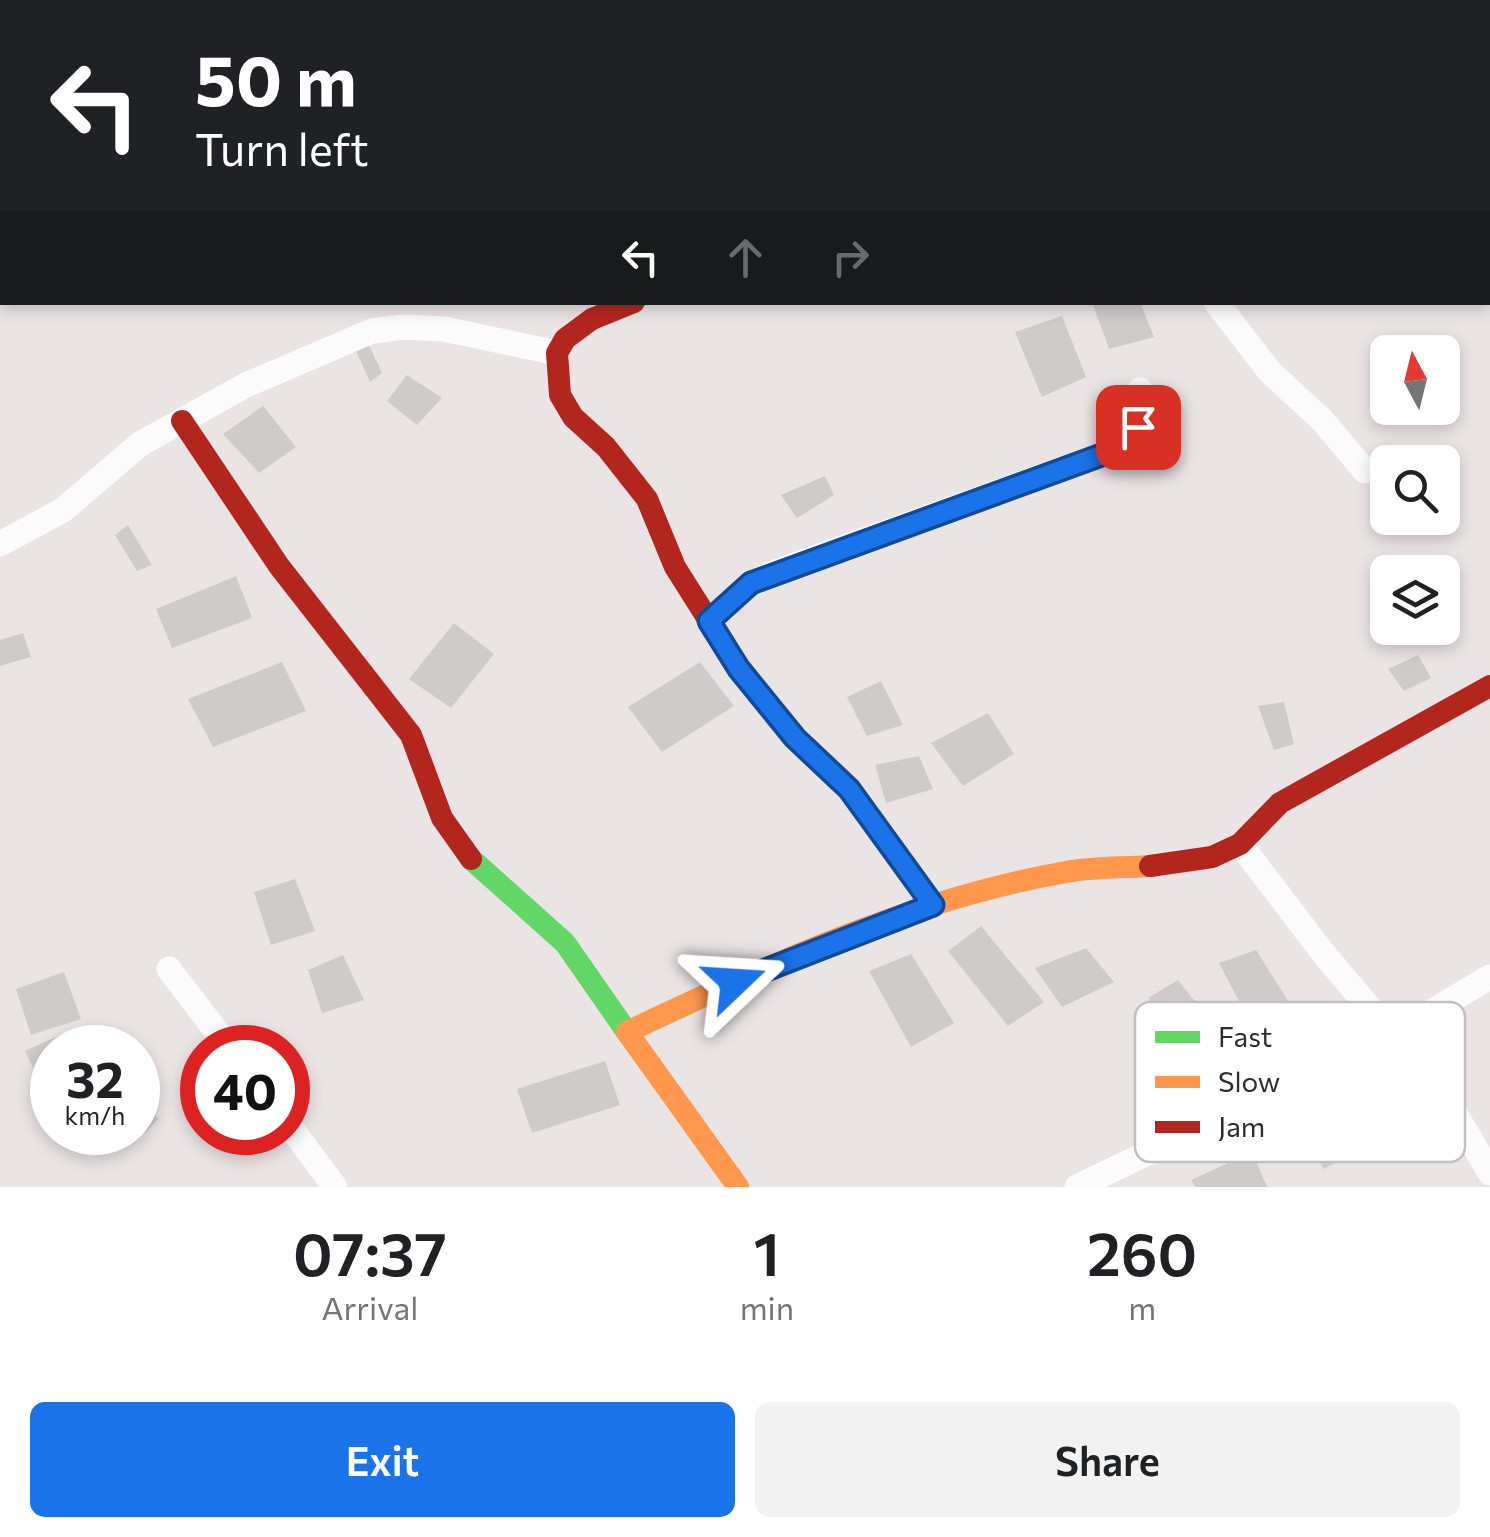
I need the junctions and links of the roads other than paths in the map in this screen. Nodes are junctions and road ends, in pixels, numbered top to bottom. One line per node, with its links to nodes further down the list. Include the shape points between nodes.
1 (627, 305): 3 (street, via 592,319)
2 (1218, 305): 6 (street, via 1270,372)
3 (557, 352): 5 (street, via 444,329 372,331); 8 (street, via 560,395 647,499 675,567)
4 (1140, 390): 8 (street, via 1138,427 1118,449 778,571 751,583)
5 (182, 420): 7 (street, via 140,444 63,510); 17 (street, via 279,566 410,736 448,830 578,957)
6 (1365, 471)
7 (0, 544)
8 (709, 621): 11 (street, via 739,669 795,738 849,789)
9 (1490, 686): 10 (street, via 1280,803)
10 (1240, 844): 11 (street, via 1180,864 1068,871); 14 (street)
11 (933, 905): 17 (street)
12 (169, 969): 16 (street)
13 (1490, 977): 15 (street)
14 (1366, 1002)
15 (1448, 1002)
16 (212, 1025)
17 (627, 1032): 24 (street)
18 (1465, 1130): 21 (street)
19 (310, 1153): 23 (street)
20 (1156, 1162): 22 (street)
21 (1490, 1173)
22 (1130, 1176): 25 (street)
23 (336, 1187)
24 (738, 1187)
25 (1078, 1187)

